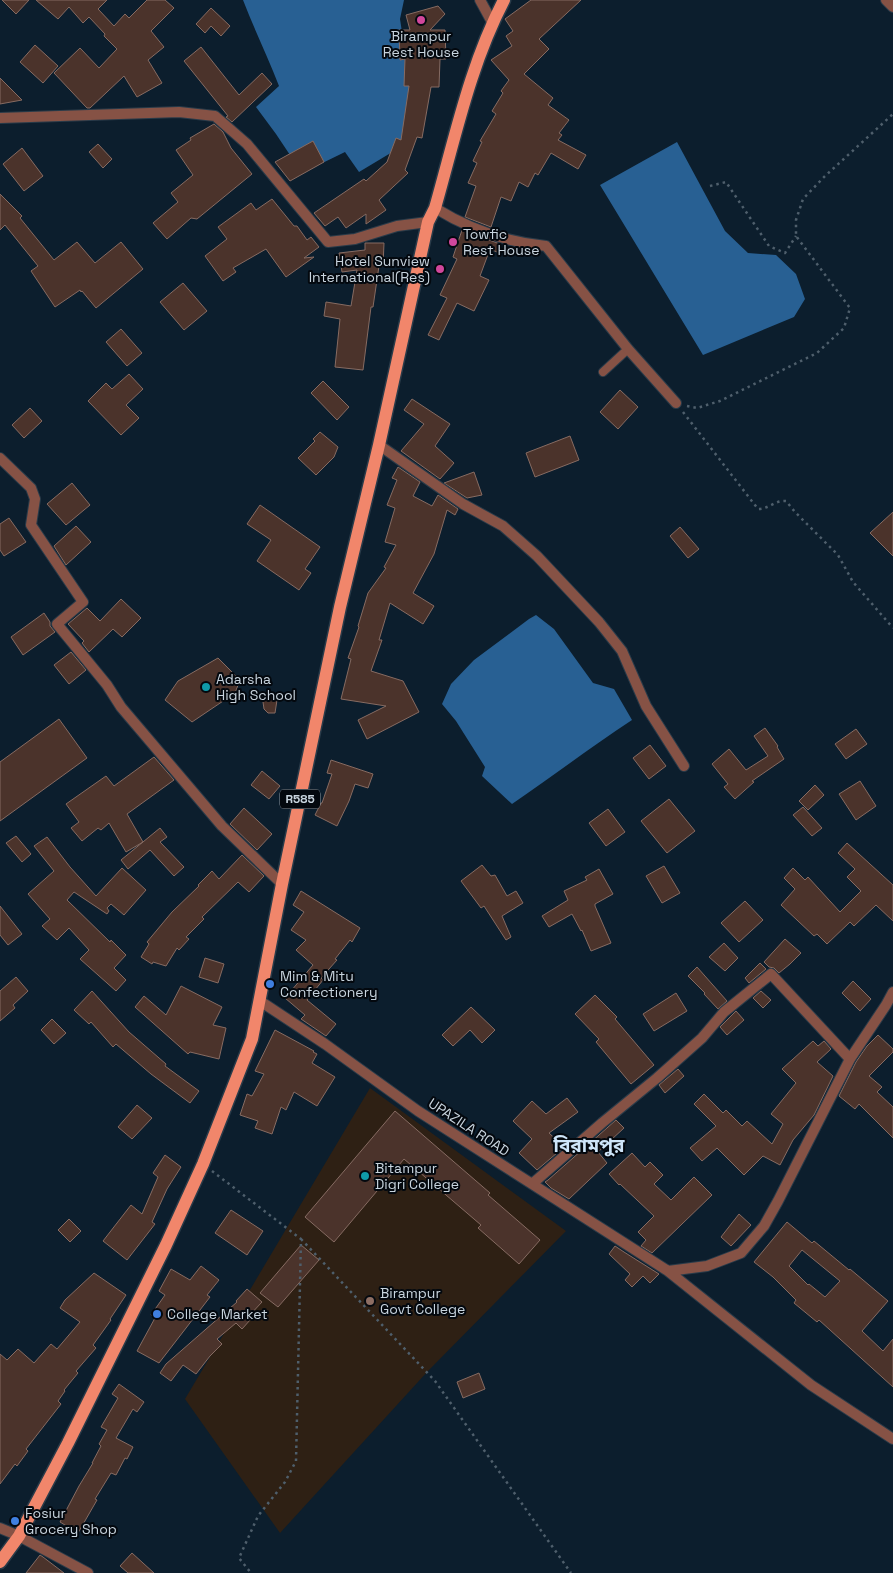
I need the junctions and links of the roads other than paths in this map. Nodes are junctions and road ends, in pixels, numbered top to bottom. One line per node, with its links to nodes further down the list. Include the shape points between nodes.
1 (480, 0): 3 (street)
2 (504, 0): 3 (main road, R585)
3 (492, 22): 5 (main road, R585, via 474,71)
4 (0, 118): 6 (street, via 179,112 215,116 247,144 328,242)
5 (435, 208): 6 (main road, R585); 7 (street, via 495,236 546,246)
6 (428, 222): 10 (main road, R585)
7 (628, 349): 8 (lane); 9 (street)
8 (604, 372)
9 (676, 403)
10 (379, 445): 12 (street, via 463,504 503,526 537,556 622,651 646,706); 13 (main road, R585, via 340,607)
11 (0, 458): 13 (street, via 31,488 35,500 31,525 83,602 57,624 121,707 222,826)
12 (684, 766)
13 (282, 884): 15 (main road, R585)
14 (893, 992): 16 (street)
15 (260, 1001): 17 (street, UPAZILA ROAD, via 418,1111); 21 (main road, R585, via 252,1039 203,1164 166,1245)
16 (850, 1059): 17 (street, via 770,974 724,1012 702,1038 657,1078); 18 (street, via 764,1226 741,1253 707,1266)
17 (532, 1184): 18 (street, UPAZILA ROAD)
18 (668, 1271): 19 (street, UPAZILA ROAD, via 811,1384)
19 (893, 1439)
20 (0, 1528): 21 (street)
21 (20, 1536): 22 (main road, R585); 23 (street)
22 (0, 1562)
23 (88, 1573)

